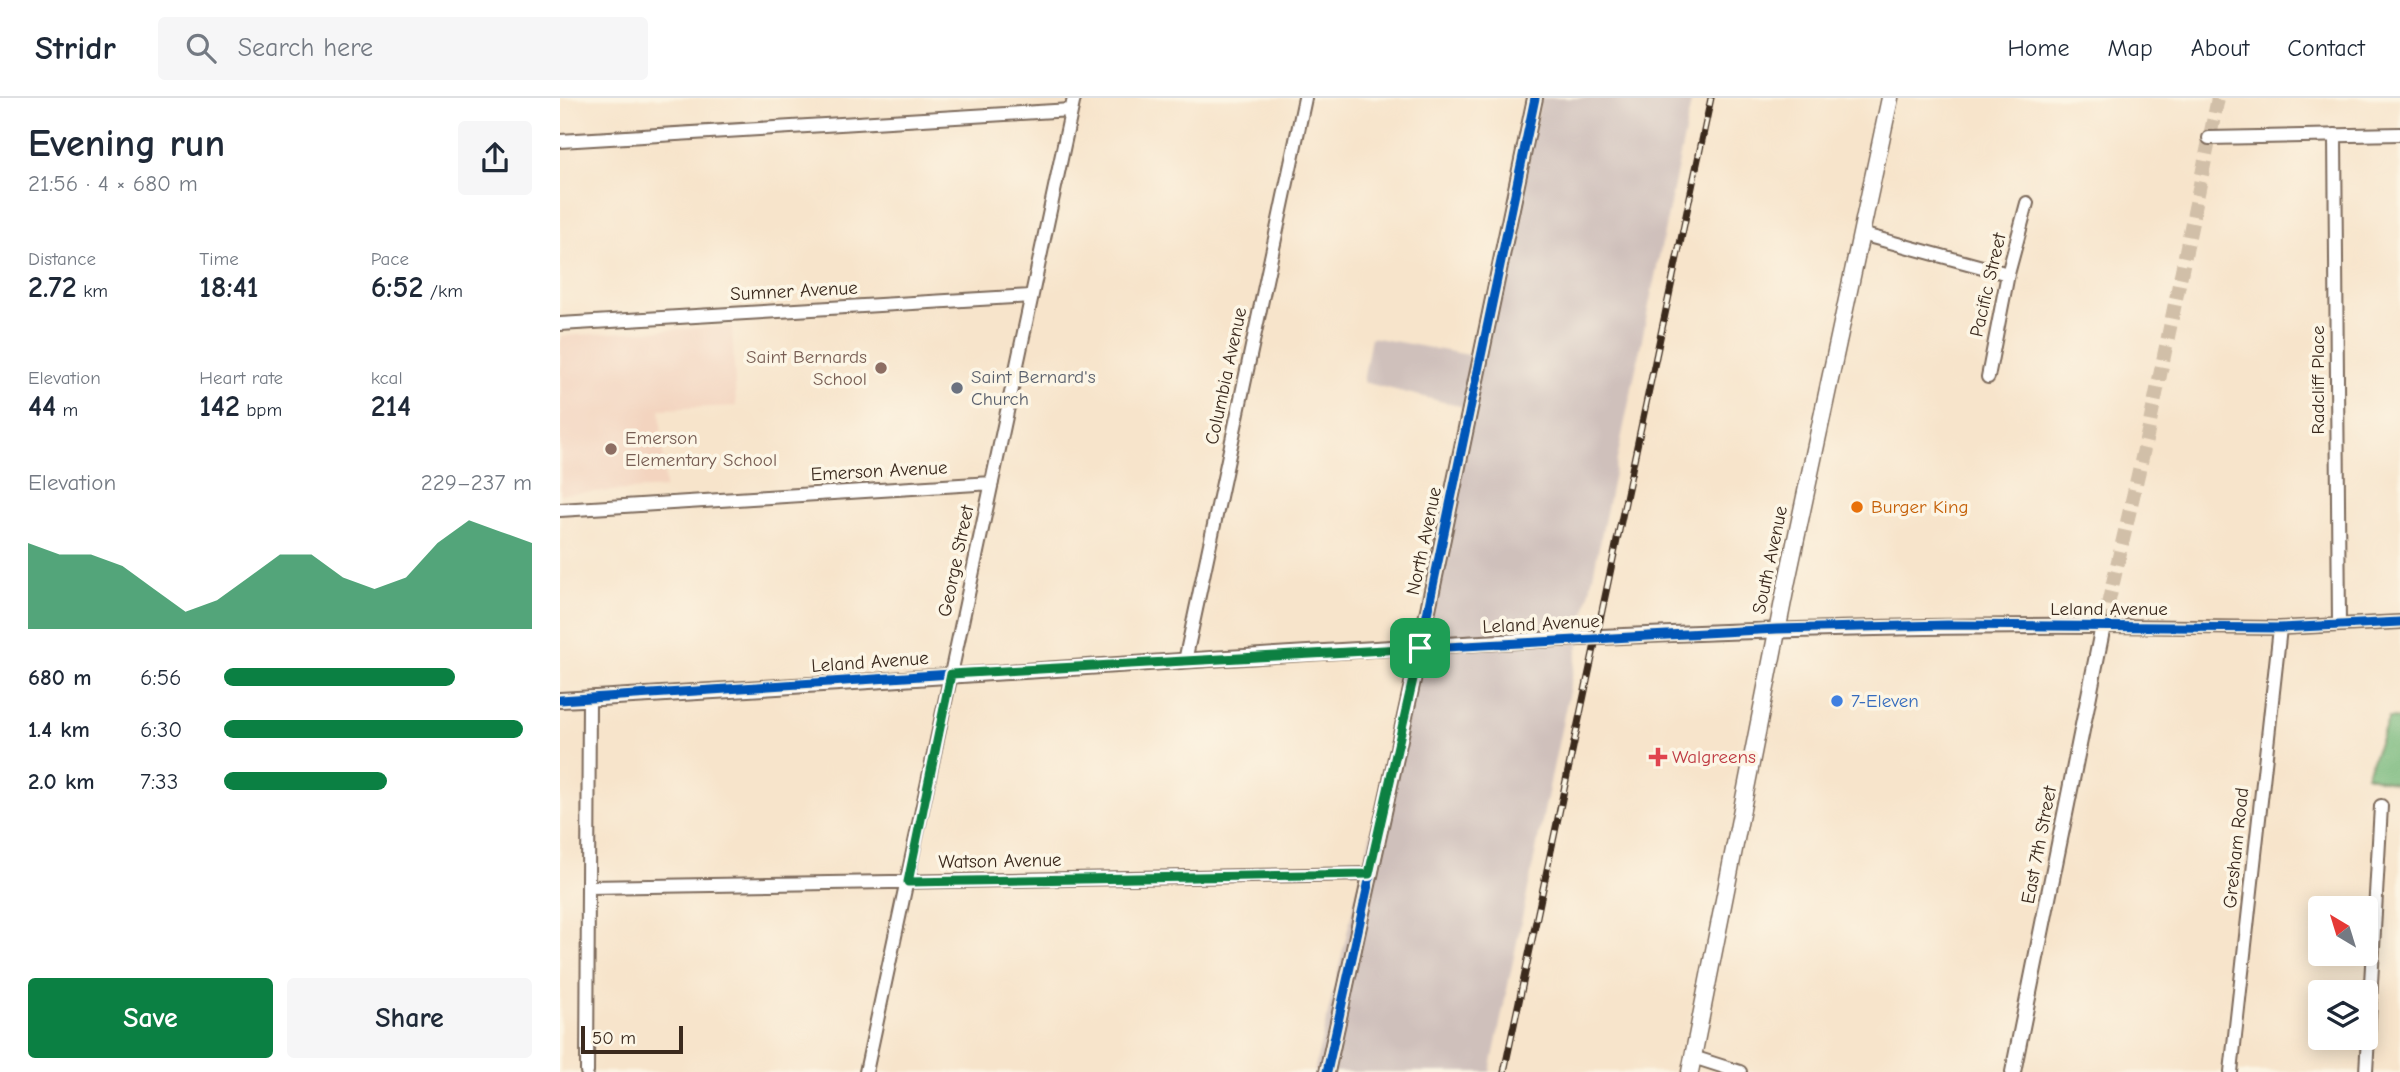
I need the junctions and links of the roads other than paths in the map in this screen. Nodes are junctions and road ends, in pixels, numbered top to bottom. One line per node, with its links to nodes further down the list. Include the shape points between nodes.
1 (1305, 98): 23 (street, Columbia Avenue)
2 (1535, 98): 22 (street, North Avenue)
3 (1890, 98): 10 (main road, South Avenue)
4 (1073, 104): 8 (street); 12 (street, George Street)
5 (2400, 134): 6 (street)
6 (2335, 135): 7 (street); 18 (street, Radcliff Place)
7 (2210, 138)
8 (560, 141)
9 (2027, 203): 11 (street, Pacific Street)
10 (1861, 234): 11 (street); 21 (main road, South Avenue)
11 (2008, 274): 14 (street, Pacific Street)
12 (1031, 296): 13 (street, Sumner Avenue); 15 (street, George Street)
13 (560, 324)
14 (1988, 377)
15 (992, 483): 16 (street, Emerson Avenue); 24 (street, George Street)
16 (560, 510)
17 (2400, 622): 18 (street, Leland Avenue)
18 (2339, 624): 20 (street, Leland Avenue)
19 (2103, 626): 20 (street, Leland Avenue); 21 (street, Leland Avenue); 36 (street, East 7th Street)
20 (2280, 628): 37 (street, Gresham Road)
21 (1777, 629): 22 (street, Leland Avenue); 31 (main road, South Avenue)
22 (1420, 648): 23 (street, Leland Avenue); 28 (street, North Avenue)
23 (1185, 661): 24 (street, Leland Avenue)
24 (951, 674): 25 (street, Leland Avenue); 29 (street, George Street)
25 (590, 699): 26 (street, Leland Avenue); 30 (street)
26 (560, 700)
27 (2381, 806): 38 (street)
28 (1369, 874): 29 (street, Watson Avenue); 34 (street, North Avenue)
29 (908, 882): 30 (street, Watson Avenue); 33 (street, George Street)
30 (589, 887): 32 (street)
31 (1691, 1065): 35 (street)
32 (587, 1072)
33 (866, 1072)
34 (1327, 1072)
35 (1740, 1072)
36 (2013, 1072)
37 (2231, 1072)
38 (2366, 1072)

